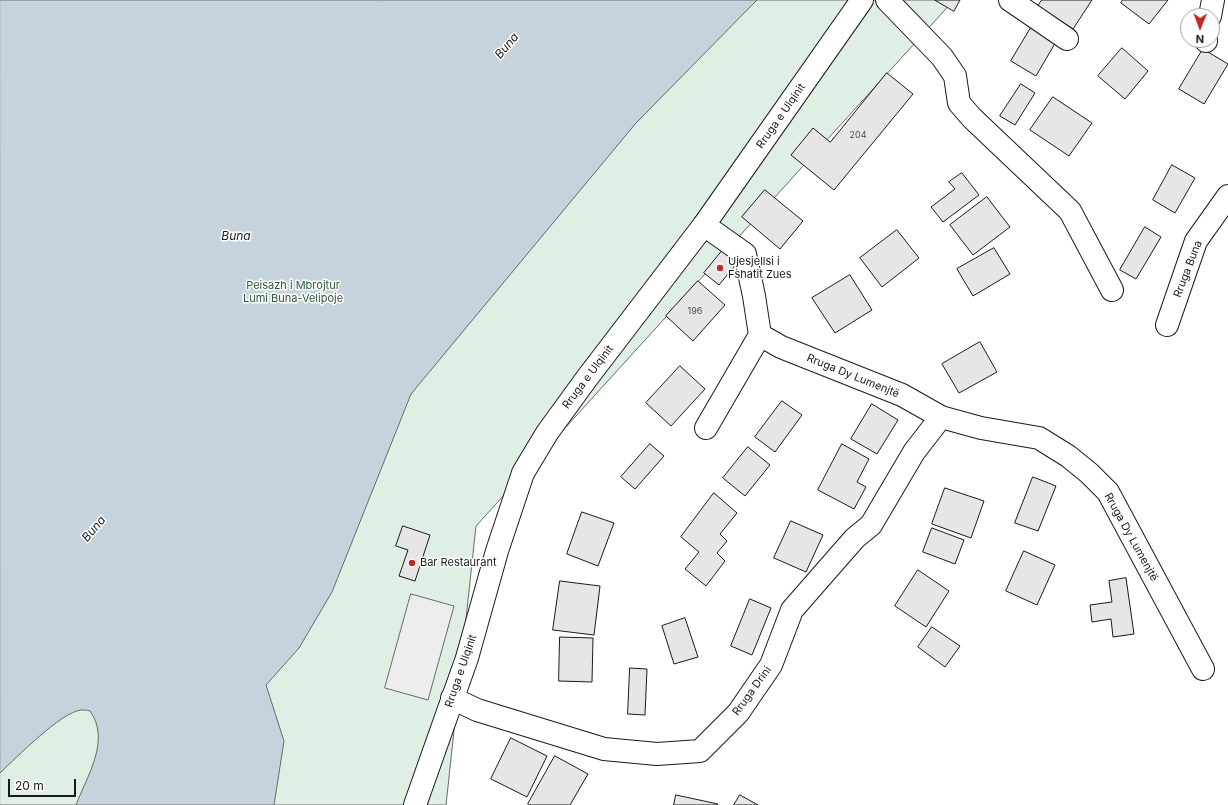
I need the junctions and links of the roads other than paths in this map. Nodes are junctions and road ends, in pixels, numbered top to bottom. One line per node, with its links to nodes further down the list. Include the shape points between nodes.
1 (862, 0): 6 (street, Rruga e Ulqinit)
2 (887, 0): 7 (street, via 942,57 956,76 959,103 972,118 1070,211)
3 (1010, 0): 4 (street)
4 (1067, 39)
5 (1228, 196): 8 (street, Rruga Buna, via 1196,241)
6 (704, 225): 9 (street, via 745,254); 13 (street, Rruga e Ulqinit, via 547,433 524,473 467,658)
7 (1112, 290)
8 (1167, 325)
9 (760, 335): 10 (street, Rruga Dy Lumenjtë, via 780,347 902,395); 11 (street)
10 (941, 416): 12 (street, Rruga Dy Lumenjtë, via 981,428 1039,438 1089,473 1108,492); 13 (street, Rruga Drini, via 914,452 871,525 855,538 792,610 771,665 738,713 700,752 657,754 604,749 477,710)
11 (706, 428)
12 (1203, 669)
13 (452, 698): 14 (street, Rruga e Ulqinit)
14 (415, 805)

